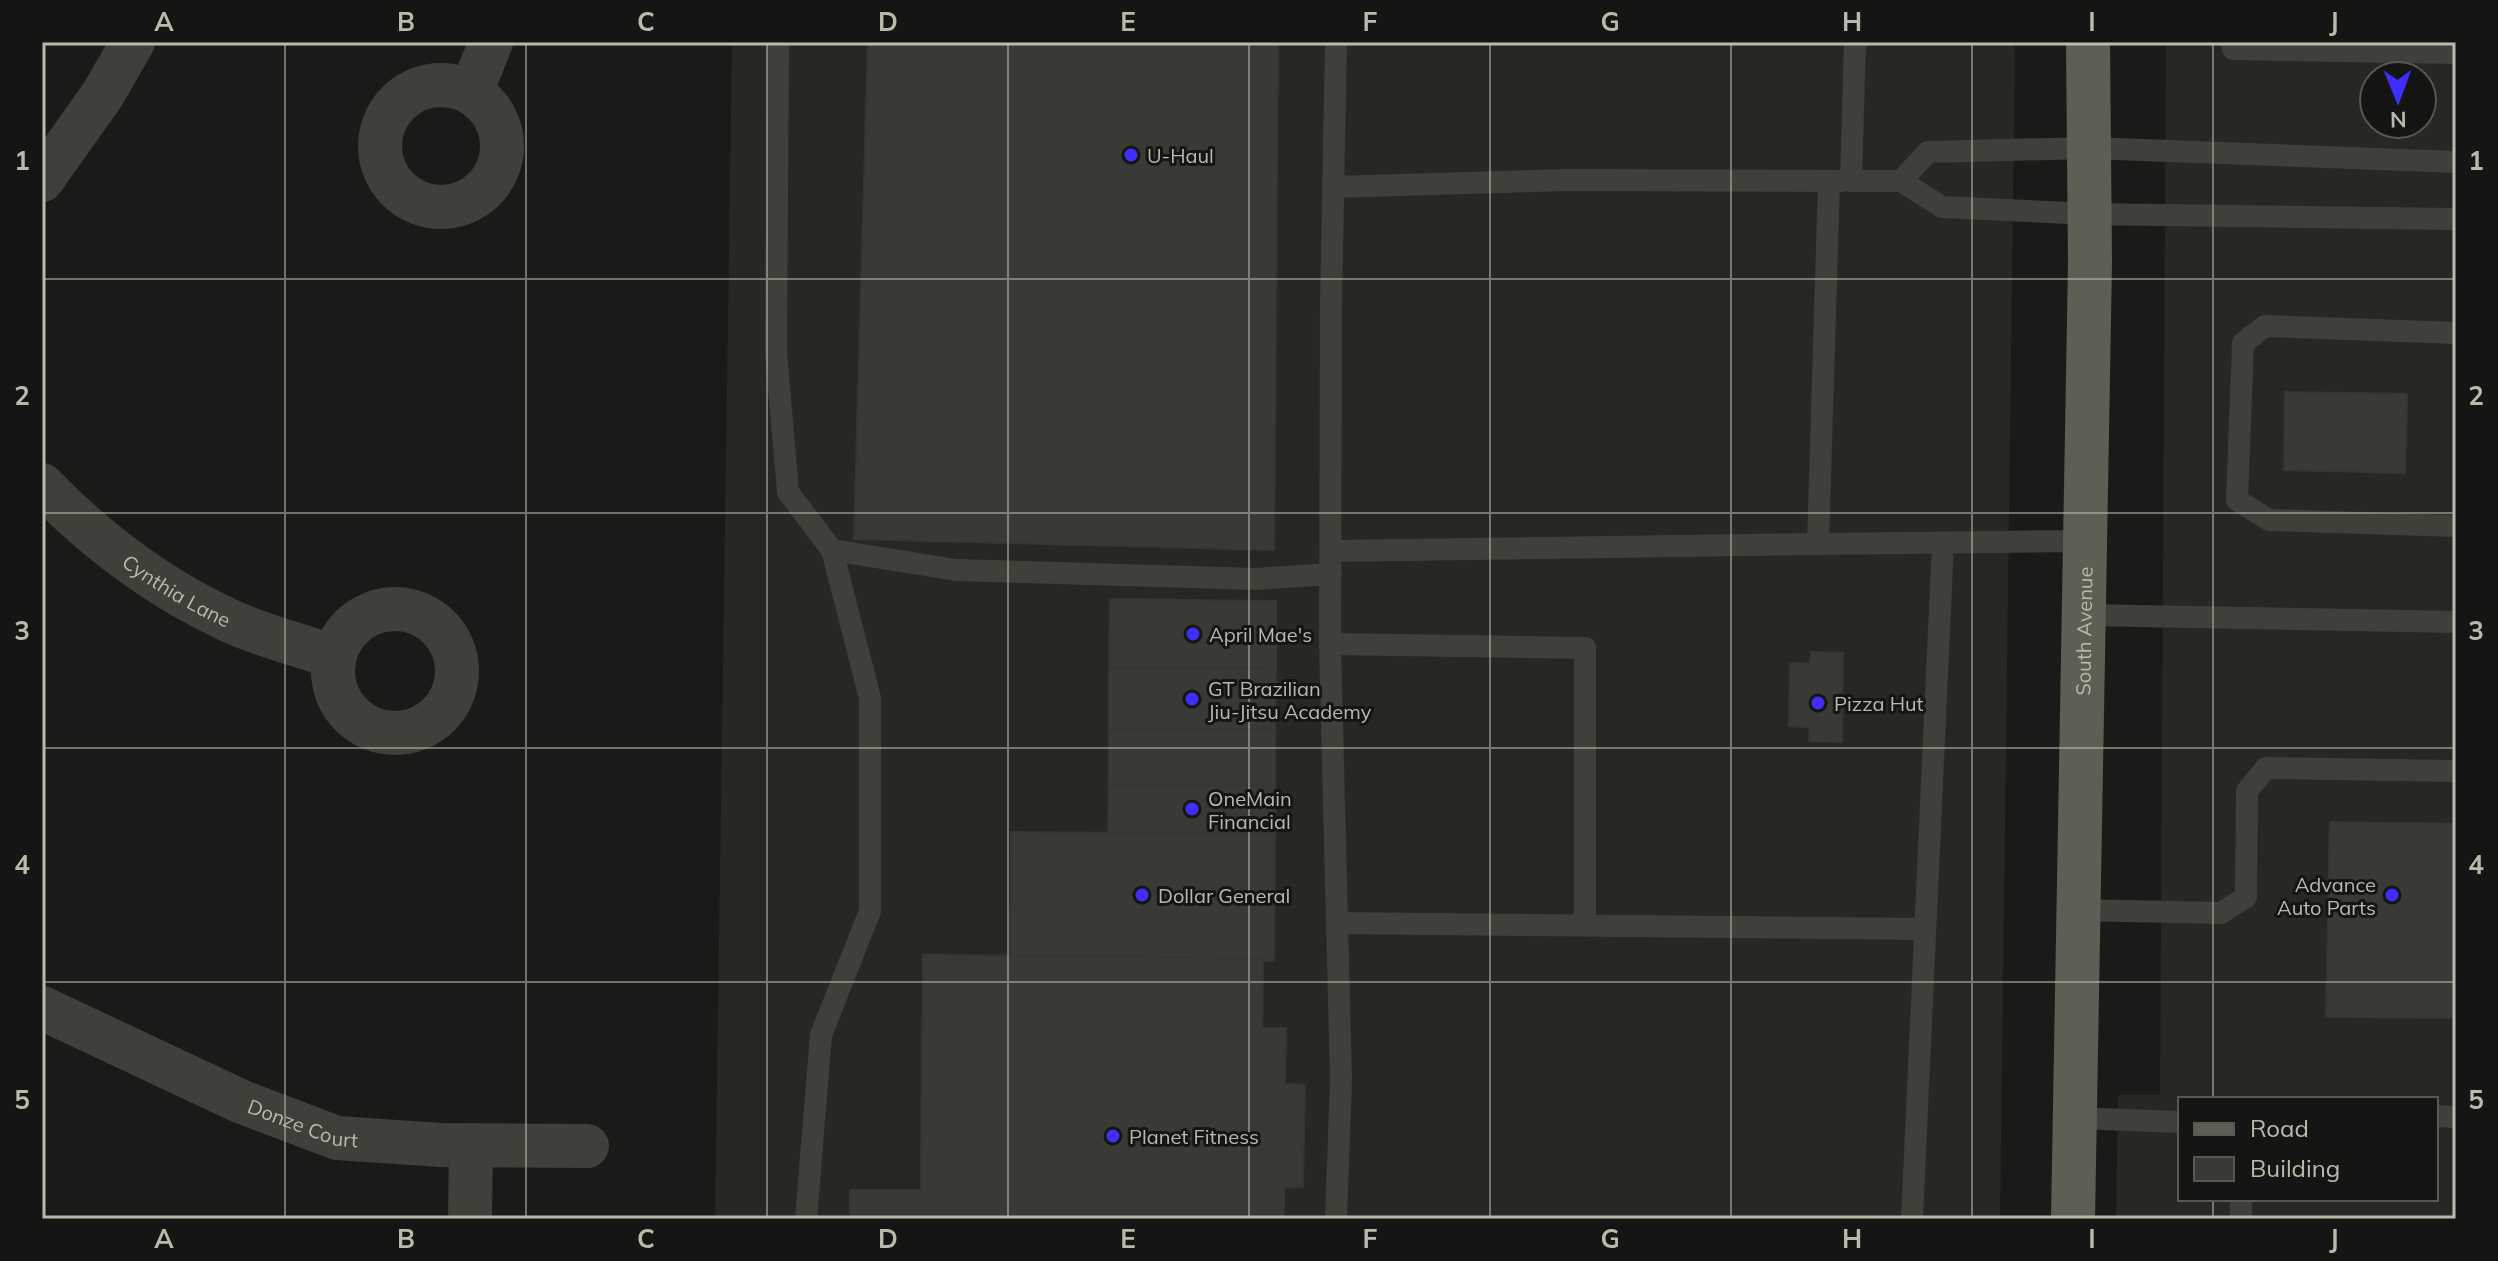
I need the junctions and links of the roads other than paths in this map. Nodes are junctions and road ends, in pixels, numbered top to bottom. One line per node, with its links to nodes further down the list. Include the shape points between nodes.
1 (133, 42): 12 (street)
2 (491, 42): 9 (street)
3 (778, 42): 24 (lane, via 776,352 788,492)
4 (1336, 42): 15 (lane)
5 (1855, 42): 13 (lane)
6 (2088, 42): 10 (main road, South Avenue)
7 (2233, 42): 8 (lane, via 2233,49)
8 (2456, 53)
9 (471, 92)
10 (2089, 148): 11 (lane); 14 (lane, via 1928,152); 16 (main road, South Avenue)
11 (2456, 162)
12 (42, 180)
13 (1840, 181): 14 (lane); 15 (lane, via 1568,180); 23 (lane)
14 (1901, 181): 16 (lane, via 1942,207)
15 (1333, 187): 25 (lane)
16 (2090, 214): 17 (lane); 21 (main road, South Avenue)
17 (2456, 219)
18 (2456, 333): 20 (lane, via 2265,326 2243,343 2237,500 2269,520)
19 (42, 485): 30 (street, Cynthia Lane, via 119,556 169,589 232,622)
20 (2456, 526)
21 (2086, 541): 22 (lane); 27 (main road, South Avenue)
22 (1943, 543): 23 (lane); 35 (lane)
23 (1818, 544): 25 (lane)
24 (832, 550): 26 (lane, via 956,570 1255,579); 42 (lane, via 870,698 870,911 821,1035)
25 (1331, 551): 26 (lane)
26 (1331, 574): 29 (lane)
27 (2084, 615): 28 (lane); 32 (main road, South Avenue)
28 (2456, 622)
29 (1330, 644): 33 (lane); 34 (lane, via 1585,648)
30 (334, 657)
31 (2456, 771): 32 (lane, via 2266,768 2247,791 2246,897 2221,913)
32 (2079, 910): 37 (main road, South Avenue)
33 (1337, 923): 34 (lane); 43 (lane, via 1341,1080)
34 (1585, 925): 35 (lane)
35 (1925, 929): 44 (lane)
36 (42, 1008): 39 (street, Donze Court, via 242,1102 337,1138)
37 (2075, 1118): 38 (lane); 45 (main road, South Avenue)
38 (2178, 1122)
39 (471, 1145): 40 (street, Donze Court); 41 (street)
40 (587, 1146)
41 (470, 1219)
42 (806, 1219)
43 (1336, 1219)
44 (1912, 1219)
45 (2073, 1219)

